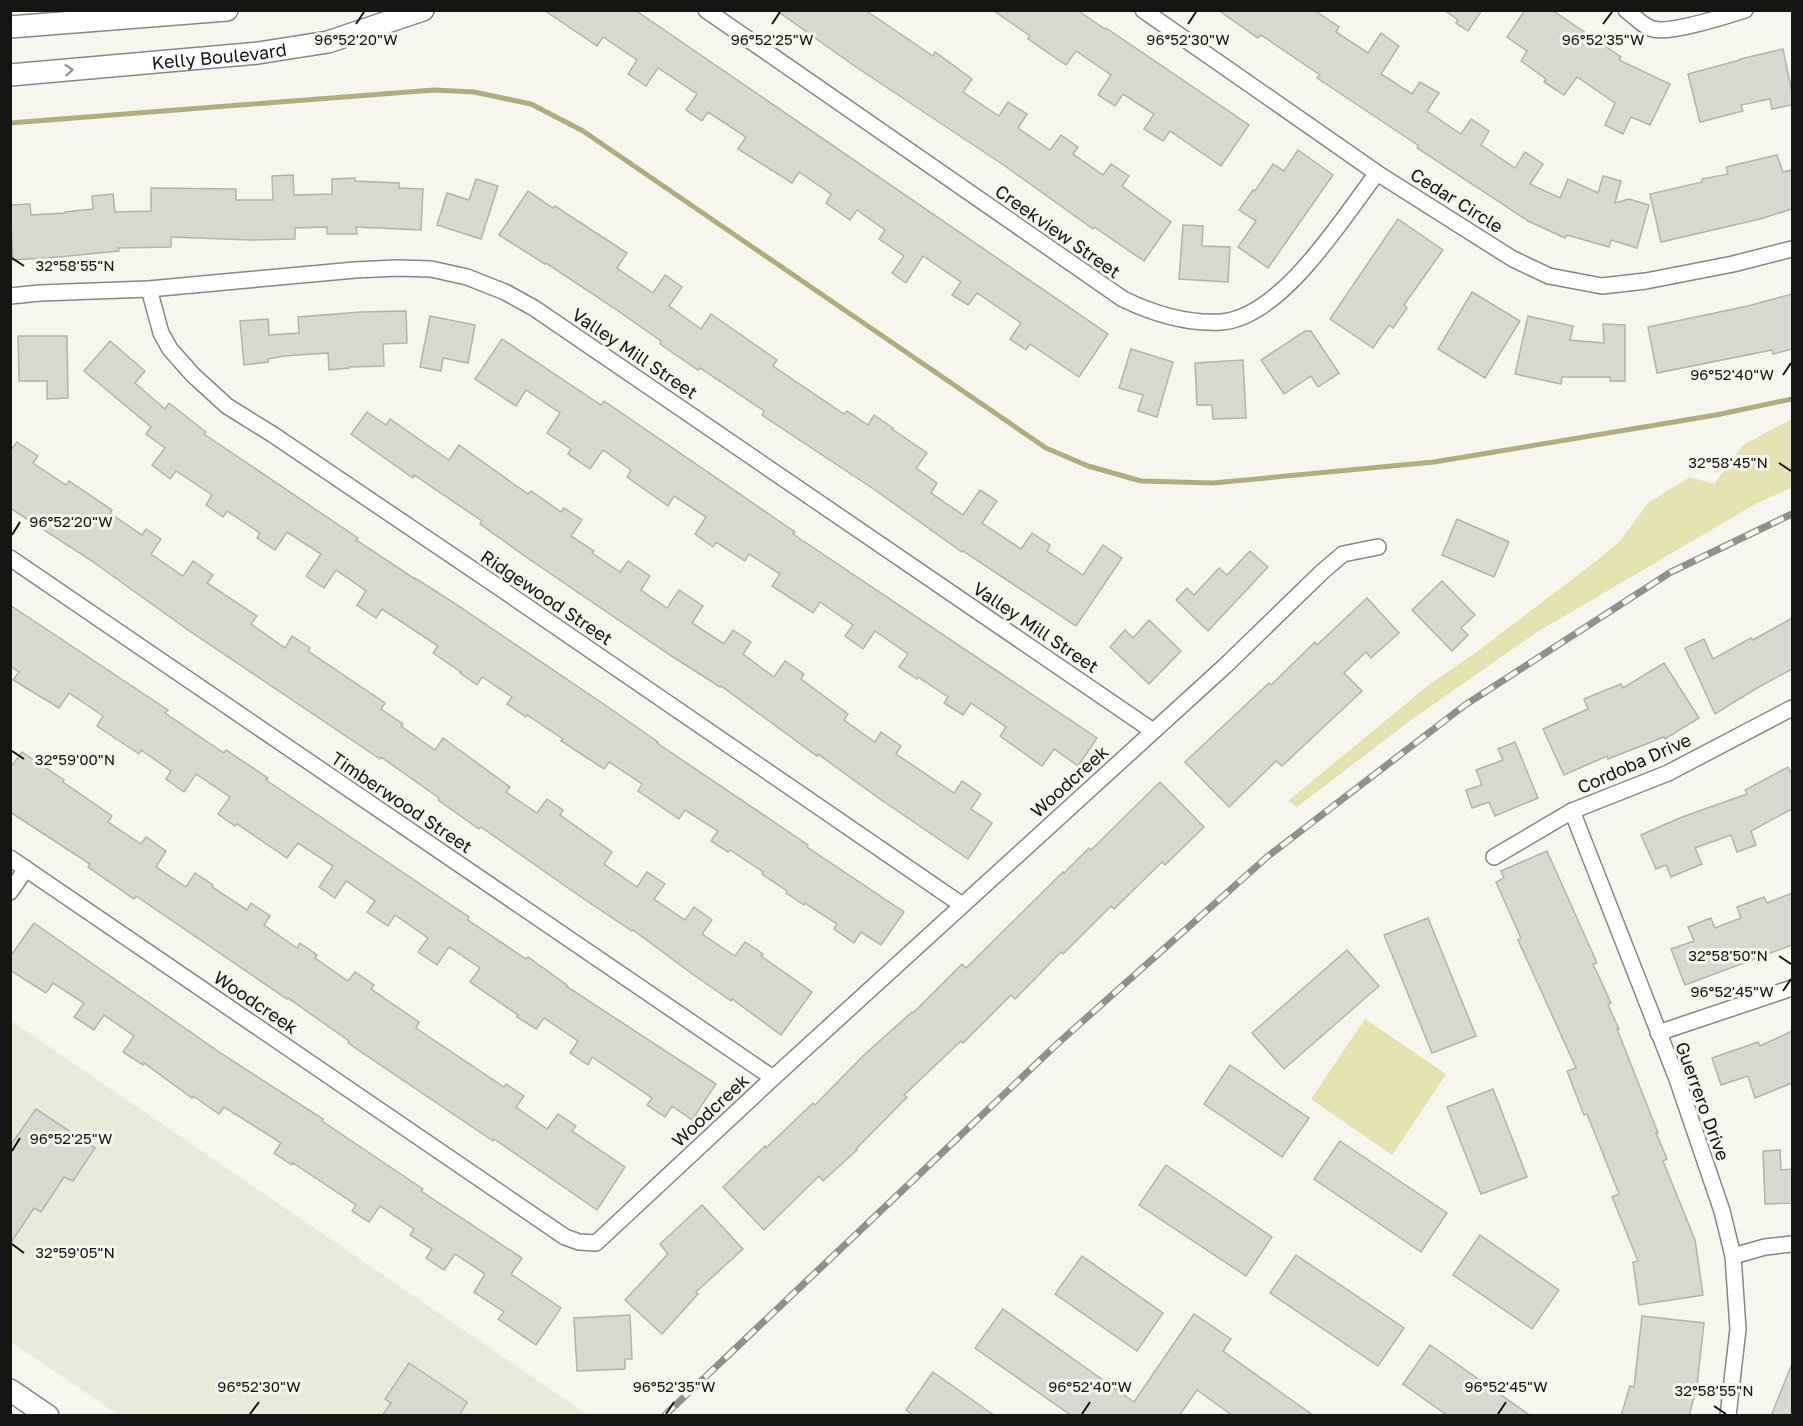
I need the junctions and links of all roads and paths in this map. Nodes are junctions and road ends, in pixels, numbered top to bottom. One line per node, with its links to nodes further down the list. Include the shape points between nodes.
1 (227, 10): 7 (main road)
2 (423, 10): 8 (main road, Kelly Boulevard, one-way to 2, via 328,42)
3 (706, 10): 9 (street, Creekview Street, via 1123,299 1163,316 1223,322 1246,315 1276,297 1300,274)
4 (1143, 10): 9 (street, Cedar Circle)
5 (1626, 10): 6 (street, via 1651,29 1661,30)
6 (1745, 10)
7 (10, 27)
8 (10, 75)
9 (1377, 173): 10 (street, Cedar Circle, via 1513,259 1549,276 1602,286 1646,281)
10 (1792, 249)
11 (149, 289): 12 (street, Valley Mill Street); 16 (street, Valley Mill Street, via 396,268 430,269 467,277 505,292 534,308); 22 (street, Ridgewood Street, via 170,349 227,406)
12 (10, 297)
13 (1378, 547): 16 (street, Woodcreek, via 1343,554)
14 (10, 558): 25 (street, Timberwood Street)
15 (1792, 708): 17 (street, Cordoba Drive, via 1668,773)
16 (1153, 731): 22 (street, Woodcreek)
17 (1572, 811): 18 (street, Cordoba Drive); 24 (street, Guerrero Drive)
18 (1494, 857)
19 (10, 858): 20 (street, Woodcreek)
20 (26, 869): 21 (street); 25 (street, Woodcreek, via 565,1237 579,1242 596,1243)
21 (10, 892)
22 (962, 904): 25 (street, Woodcreek)
23 (1792, 988): 24 (street)
24 (1658, 1033): 27 (street, Guerrero Drive, via 1718,1200)
25 (773, 1078)
26 (1792, 1245): 27 (street)
27 (1733, 1256): 30 (street, Guerrero Drive, via 1738,1329)
28 (10, 1390): 29 (main road)
29 (48, 1416)
30 (1728, 1416)

